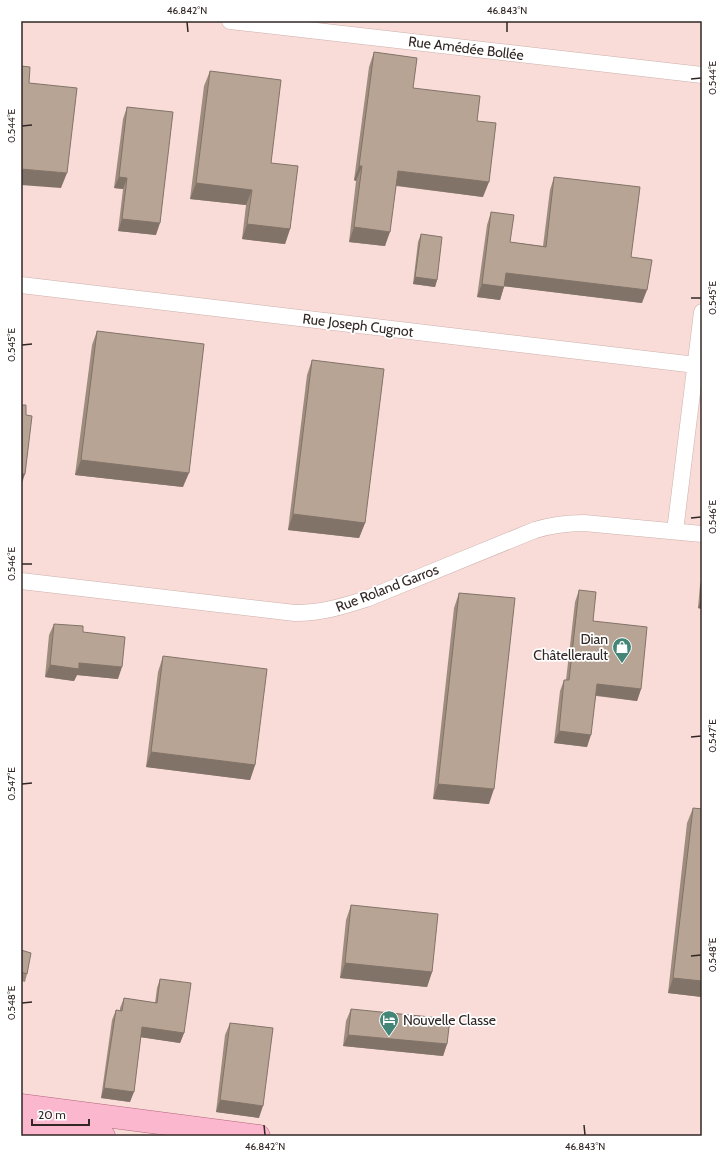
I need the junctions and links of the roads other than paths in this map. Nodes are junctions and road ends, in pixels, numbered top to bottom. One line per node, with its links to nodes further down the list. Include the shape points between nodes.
1 (230, 21): 2 (street, Rue Amédée Bollée)
2 (702, 75)
3 (21, 285): 5 (street, Rue Joseph Cugnot)
4 (702, 312): 5 (street)
5 (696, 365): 6 (street)
6 (675, 531): 7 (street, Rue Roland Garros); 8 (street, Rue Roland Garros, via 584,523 552,525 366,599 315,613 295,613)
7 (702, 534)
8 (21, 581)
9 (21, 1105): 12 (main road)
10 (21, 1125): 11 (main road)
11 (104, 1136)
12 (259, 1136)

